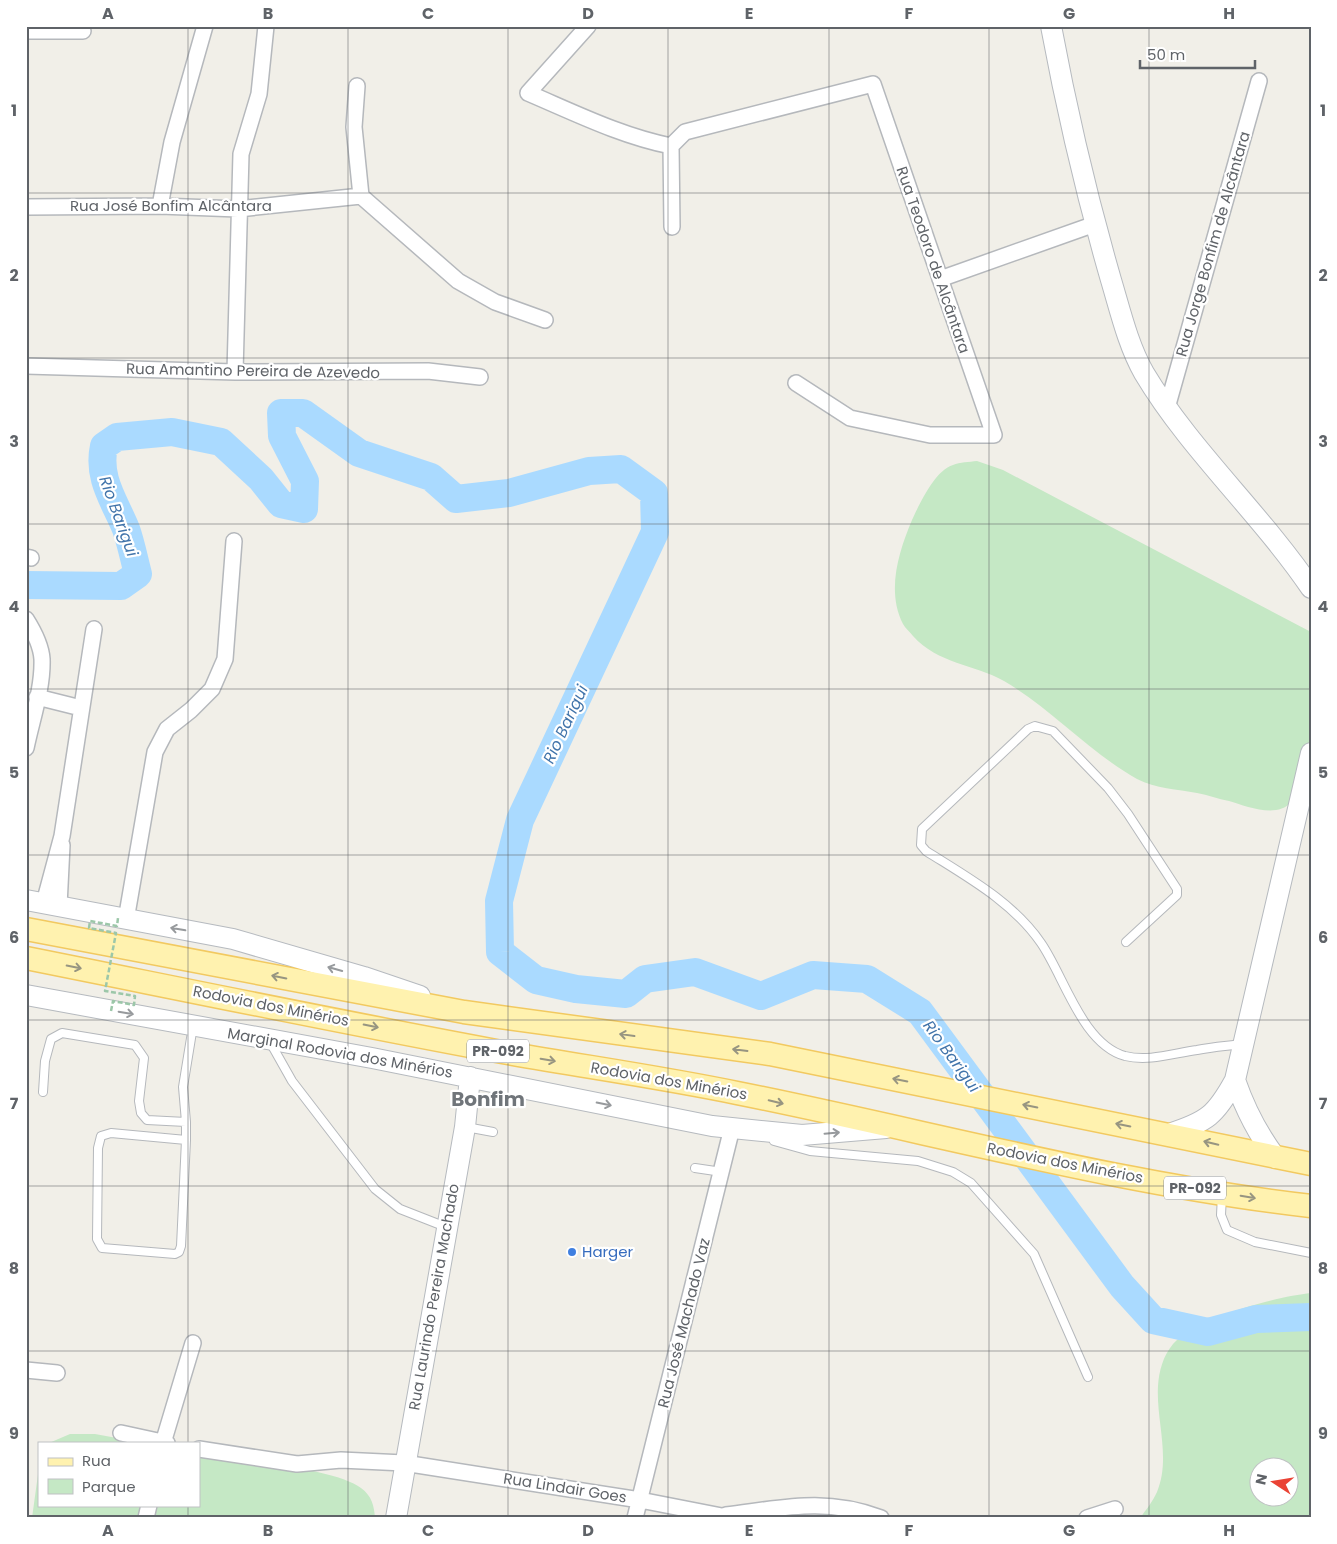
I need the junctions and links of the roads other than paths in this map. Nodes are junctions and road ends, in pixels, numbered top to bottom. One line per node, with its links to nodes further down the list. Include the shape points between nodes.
1 (205, 26): 11 (street, via 172,142)
2 (266, 26): 13 (street, via 259,94 241,154)
3 (588, 26): 9 (street, via 528,93 615,130)
4 (1051, 26): 14 (main road)
5 (83, 31): 6 (street)
6 (26, 32)
7 (1258, 81): 22 (street, Rua Jorge Bonfim de Alcântara)
8 (357, 86): 10 (street, via 354,127)
9 (671, 146): 15 (street); 16 (street, Rua Teodoro de Alcântara, via 685,132 873,84)
10 (361, 196): 13 (street, Rua José Bonfim Alcântara); 17 (street, via 458,282 495,302)
11 (160, 206): 12 (street, Rua José Bonfim Alcântara); 13 (street, Rua José Bonfim Alcântara)
12 (26, 207)
13 (238, 209): 19 (street)
14 (1095, 224): 16 (street); 22 (main road, via 1125,326 1143,371)
15 (672, 226)
16 (940, 279): 21 (street, Rua Teodoro de Alcântara, via 994,435 930,435 850,418)
17 (545, 320)
18 (26, 366): 19 (street, Rua Amantino Pereira de Azevedo)
19 (235, 372): 20 (street, Rua Amantino Pereira de Azevedo, via 428,371)
20 (480, 377)
21 (796, 383)
22 (1167, 408): 24 (main road, via 1291,558)
23 (234, 541): 32 (street, via 225,659 212,689 166,729 155,752)
24 (1311, 588)
25 (26, 618): 27 (street, via 35,632 42,658)
26 (94, 629): 28 (street)
27 (37, 697): 28 (street); 29 (street)
28 (82, 708): 31 (street, via 62,836 63,864)
29 (26, 748)
30 (1311, 753): 40 (main road)
31 (43, 903): 32 (main road)
32 (122, 919): 37 (main road, one-way to 32, via 364,977 233,940)
33 (26, 929): 37 (main road, Rodovia dos Minérios / PR-092, one-way to 33)
34 (1126, 942): 40 (lane, via 1177,895 1178,889 1108,788 1053,731 1035,726 1028,729 922,829 921,845 1003,902 1040,942 1082,1019 1101,1042 1125,1056 1158,1057)
35 (26, 958): 47 (main road, Rodovia dos Minérios / PR-092, one-way to 47, via 490,1050 736,1093)
36 (26, 995): 38 (main road, Marginal Rodovia dos Minérios, one-way to 38)
37 (464, 1012): 49 (main road, Rodovia dos Minérios / PR-092, one-way to 37, via 770,1054)
38 (194, 1026): 39 (main road, Marginal Rodovia dos Minérios); 44 (lane, via 183,1087)
39 (269, 1040): 41 (main road, Marginal Rodovia dos Minérios); 57 (lane, via 292,1081 375,1189 400,1209)
40 (1244, 1044): 42 (main road)
41 (470, 1077): 45 (main road, Rua Laurindo Pereira Machado); 46 (main road, Marginal Rodovia dos Minérios, one-way to 46)
42 (1235, 1080): 49 (main road, via 1221,1106 1197,1125); 51 (main road, via 1258,1134)
43 (43, 1092): 44 (lane, via 44,1061 51,1039 62,1033 135,1045 144,1058 139,1101 141,1113 147,1120)
44 (186, 1122): 50 (lane)
45 (465, 1127): 48 (lane); 57 (main road, Rua Laurindo Pereira Machado)
46 (732, 1128): 47 (main road, Marginal Rodovia dos Minérios, one-way to 47, via 802,1135); 54 (street, Rua José Machado Vaz); 62 (lane, via 810,1151 918,1161 953,1172 971,1183 1034,1254)
47 (892, 1128): 55 (main road, Rodovia dos Minérios / PR-092)
48 (493, 1132)
49 (1169, 1134): 51 (main road, Rodovia dos Minérios / PR-092, one-way to 49)
50 (186, 1140): 50 (lane, via 111,1133 101,1136 98,1148 97,1239 102,1248 110,1251 179,1252)
51 (1276, 1158): 52 (main road, Rodovia dos Minérios / PR-092)
52 (1311, 1164)
53 (695, 1168): 54 (lane)
54 (722, 1172): 67 (street, Rua José Machado Vaz)
55 (1222, 1193): 56 (main road, Rodovia dos Minérios / PR-092, one-way to 56); 58 (lane, via 1221,1215 1228,1230 1255,1242)
56 (1311, 1206)
57 (446, 1226): 66 (main road, Rua Laurindo Pereira Machado)
58 (1311, 1253)
59 (193, 1342): 64 (street)
60 (26, 1370): 61 (street)
61 (57, 1373)
62 (1088, 1377)
63 (121, 1432): 64 (street)
64 (164, 1442)
65 (200, 1449): 66 (street, Rua Lindair Goes, via 297,1464 341,1460)
66 (404, 1463): 67 (street, Rua Lindair Goes); 70 (main road, Rua Laurindo Pereira Machado)
67 (640, 1500): 69 (street, Rua Lindair Goes); 71 (street, Rua José Machado Vaz)
68 (1114, 1509): 73 (street)
69 (729, 1517): 72 (street, Rua Lindair Goes, via 811,1504 858,1509)
70 (396, 1518)
71 (635, 1518)
72 (881, 1518)
73 (1087, 1518)

